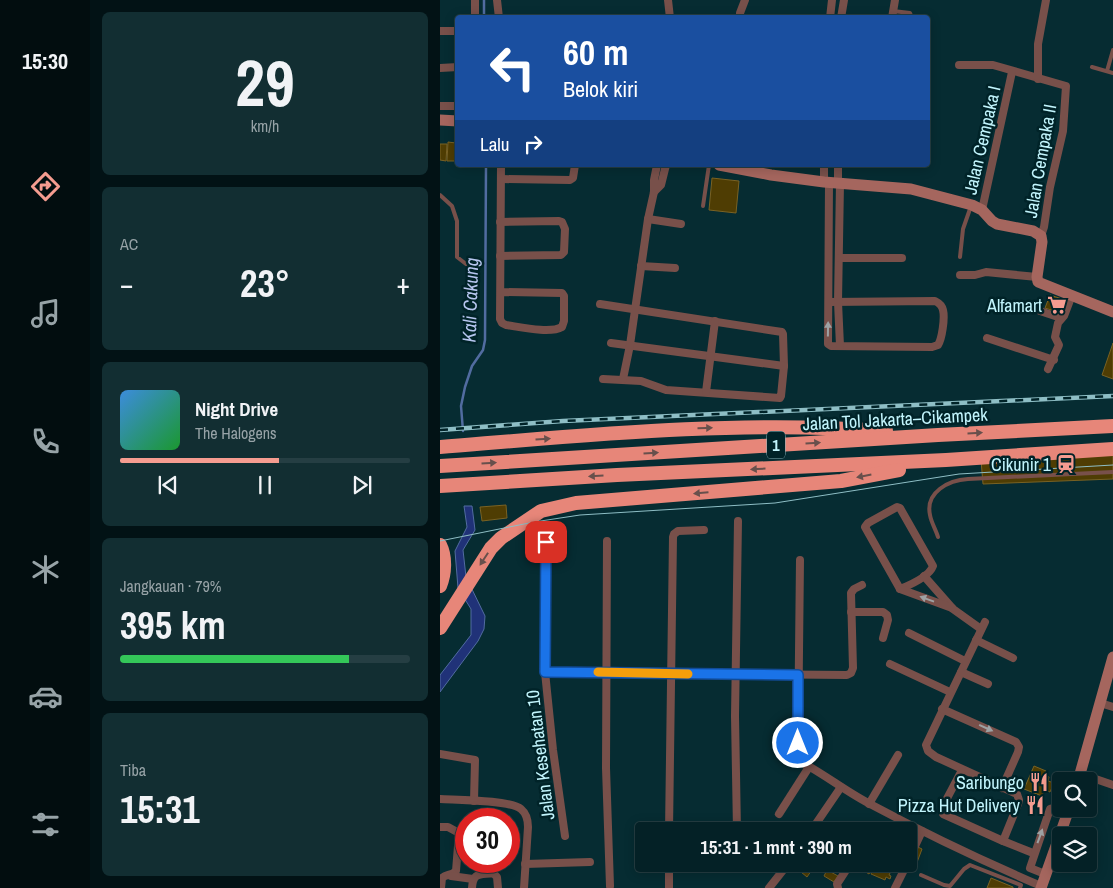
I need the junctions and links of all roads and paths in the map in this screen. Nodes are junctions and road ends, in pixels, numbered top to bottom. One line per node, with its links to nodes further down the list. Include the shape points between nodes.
1 (475, 0): 10 (street)
2 (497, 0): 11 (street)
3 (668, 0): 12 (street)
4 (745, 0): 13 (street)
5 (832, 0): 14 (street)
6 (844, 0): 15 (street)
7 (895, 0): 9 (street)
8 (1046, 0): 27 (street, via 1038,44)
9 (893, 14): 16 (lane)
10 (475, 15)
11 (499, 15)
12 (670, 15)
13 (740, 15)
14 (830, 15)
15 (842, 15)
16 (911, 15)
17 (440, 31): 18 (street)
18 (455, 31)
19 (1113, 50): 24 (lane)
20 (959, 65): 25 (street, Jalan Cempaka I, via 993,65)
21 (455, 67): 23 (street)
22 (1092, 67): 24 (lane)
23 (440, 68)
24 (1108, 71): 26 (lane)
25 (1012, 72): 27 (street, Jalan Cempaka II); 43 (street, Jalan Cempaka I)
26 (1113, 73)
27 (1038, 79): 47 (street, Jalan Cempaka II, via 1064,85 1067,90 1063,131)
28 (440, 106): 29 (street)
29 (455, 106)
30 (440, 120): 31 (street)
31 (455, 121)
32 (501, 167): 39 (street)
33 (575, 167): 39 (street, via 570,180)
34 (662, 167): 44 (street, via 654,180)
35 (709, 167): 42 (lane)
36 (743, 167): 40 (street, via 771,175)
37 (825, 167): 40 (street)
38 (837, 167): 40 (street)
39 (501, 180): 45 (street)
40 (832, 183): 43 (street, via 912,189); 50 (street); 59 (street)
41 (440, 195): 52 (lane, via 452,206 457,221 457,257)
42 (703, 206)
43 (977, 207): 47 (street, via 997,224 1033,231); 49 (lane, via 963,229)
44 (648, 220): 46 (street); 53 (street)
45 (500, 222): 48 (street); 48 (street, via 559,221 565,229 564,252 561,254)
46 (681, 224)
47 (1041, 236): 56 (street)
48 (500, 256): 57 (street)
49 (960, 257)
50 (838, 258): 51 (street); 60 (street)
51 (902, 258)
52 (466, 264)
53 (641, 266): 54 (street); 62 (street)
54 (675, 268)
55 (960, 275): 56 (street, via 986,272)
56 (1037, 277): 58 (street, via 1038,282)
57 (501, 292): 57 (street, via 502,323 547,330 562,327 564,296 559,292)
58 (1072, 295): 64 (street); 65 (street)
59 (829, 302): 60 (street); 70 (street, one-way to 59, via 828,344)
60 (838, 302): 70 (street); 70 (street, via 935,301 943,311 938,345)
61 (600, 304): 62 (street)
62 (635, 309): 66 (street); 69 (street)
63 (1040, 311): 65 (street)
64 (1113, 312)
65 (1061, 318): 72 (street, via 1055,337 1059,345)
66 (715, 321): 71 (street); 73 (street, via 782,332)
67 (987, 338): 72 (street)
68 (610, 343): 69 (street)
69 (630, 345): 71 (street); 75 (street)
70 (840, 346)
71 (711, 355): 73 (street); 77 (street)
72 (1054, 360): 74 (street)
73 (784, 366): 77 (street, via 780,398)
74 (1048, 368)
75 (623, 379): 76 (street); 77 (street, via 641,381 666,390)
76 (603, 380)
77 (706, 392)
78 (1113, 426): 79 (highway, Jalan Tol Jakarta–Cikampek / 1, one-way to 78)
79 (938, 435): 80 (highway, one-way to 79, via 698,428 850,428); 83 (highway, Jalan Tol Jakarta–Cikampek / 1, one-way to 79)
80 (441, 447)
81 (1113, 449): 82 (highway, 1)
82 (946, 460): 85 (highway, 1, one-way to 85); 99 (highway, one-way to 99, via 841,481 576,503 541,511 501,538 492,548)
83 (440, 466)
84 (1113, 472): 88 (lane, via 949,482 938,490 930,507)
85 (440, 486)
86 (738, 521): 111 (street)
87 (704, 530): 110 (street, via 674,534)
88 (938, 537)
89 (607, 541): 108 (street)
90 (546, 542): 107 (street, Jalan Kesehatan 10)
91 (440, 545): 95 (highway, via 444,566)
92 (800, 560): 112 (street)
93 (924, 576): 96 (street); 96 (street, via 934,566 900,508 896,507 865,527); 97 (street)
94 (862, 585): 98 (street, via 850,593)
95 (440, 586)
96 (900, 589): 97 (street, one-way to 96)
97 (953, 609): 102 (street, via 983,625)
98 (851, 612): 101 (street, via 883,612 887,615); 112 (street, via 851,673)
99 (440, 628)
100 (909, 633): 105 (street)
101 (883, 638)
102 (976, 640): 104 (street); 105 (street)
103 (1113, 657): 115 (street)
104 (1013, 658)
105 (965, 661): 109 (street)
106 (890, 664): 114 (street)
107 (545, 672): 108 (street); 138 (street, Jalan Kesehatan 10)
108 (605, 672): 110 (street); 152 (street)
109 (961, 672): 113 (street); 114 (street)
110 (671, 673): 111 (street); 133 (street)
111 (736, 674): 112 (street); 134 (street)
112 (798, 675): 120 (street, via 799,756)
113 (988, 684)
114 (950, 692): 117 (street)
115 (1100, 703): 116 (street); 122 (street)
116 (1113, 707)
117 (942, 709): 121 (street, via 926,748); 126 (street, one-way to 126, via 1016,742 1018,752)
118 (440, 754): 128 (street, via 475,760)
119 (898, 755): 129 (street)
120 (809, 767): 125 (street); 131 (street)
121 (962, 770): 126 (street); 140 (street, via 943,806 943,814)
122 (1082, 772)
123 (1097, 782): 124 (street)
124 (1113, 785)
125 (841, 787): 129 (street); 135 (street)
126 (1002, 788): 140 (street, via 1017,794 1019,800)
127 (440, 799): 128 (street)
128 (474, 802): 143 (street, via 515,805 525,813 528,826)
129 (869, 804): 137 (street)
130 (1052, 808): 141 (street, one-way to 130)
131 (779, 814)
132 (1066, 817): 149 (street)
133 (669, 822)
134 (737, 822)
135 (817, 822)
136 (440, 827): 148 (street, via 458,833)
137 (922, 831): 139 (street); 153 (street)
138 (565, 836)
139 (917, 842)
140 (1002, 842): 141 (street)
141 (1033, 853): 149 (street, via 1030,868)
142 (590, 862): 143 (street)
143 (525, 864): 157 (street)
144 (669, 872): 158 (street)
145 (782, 872): 159 (street)
146 (845, 872): 160 (street)
147 (903, 872): 161 (street)
148 (453, 873): 151 (street); 154 (street, via 442,878)
149 (1045, 874): 153 (street)
150 (922, 875): 162 (lane, via 950,886 970,865 1021,885)
151 (473, 879): 155 (street); 156 (street, via 495,874)
152 (610, 886)
153 (1041, 887)
154 (441, 888)
155 (472, 888)
156 (498, 888)
157 (524, 888)
158 (669, 888)
159 (770, 888)
160 (838, 888)
161 (895, 888)
162 (1020, 888)

